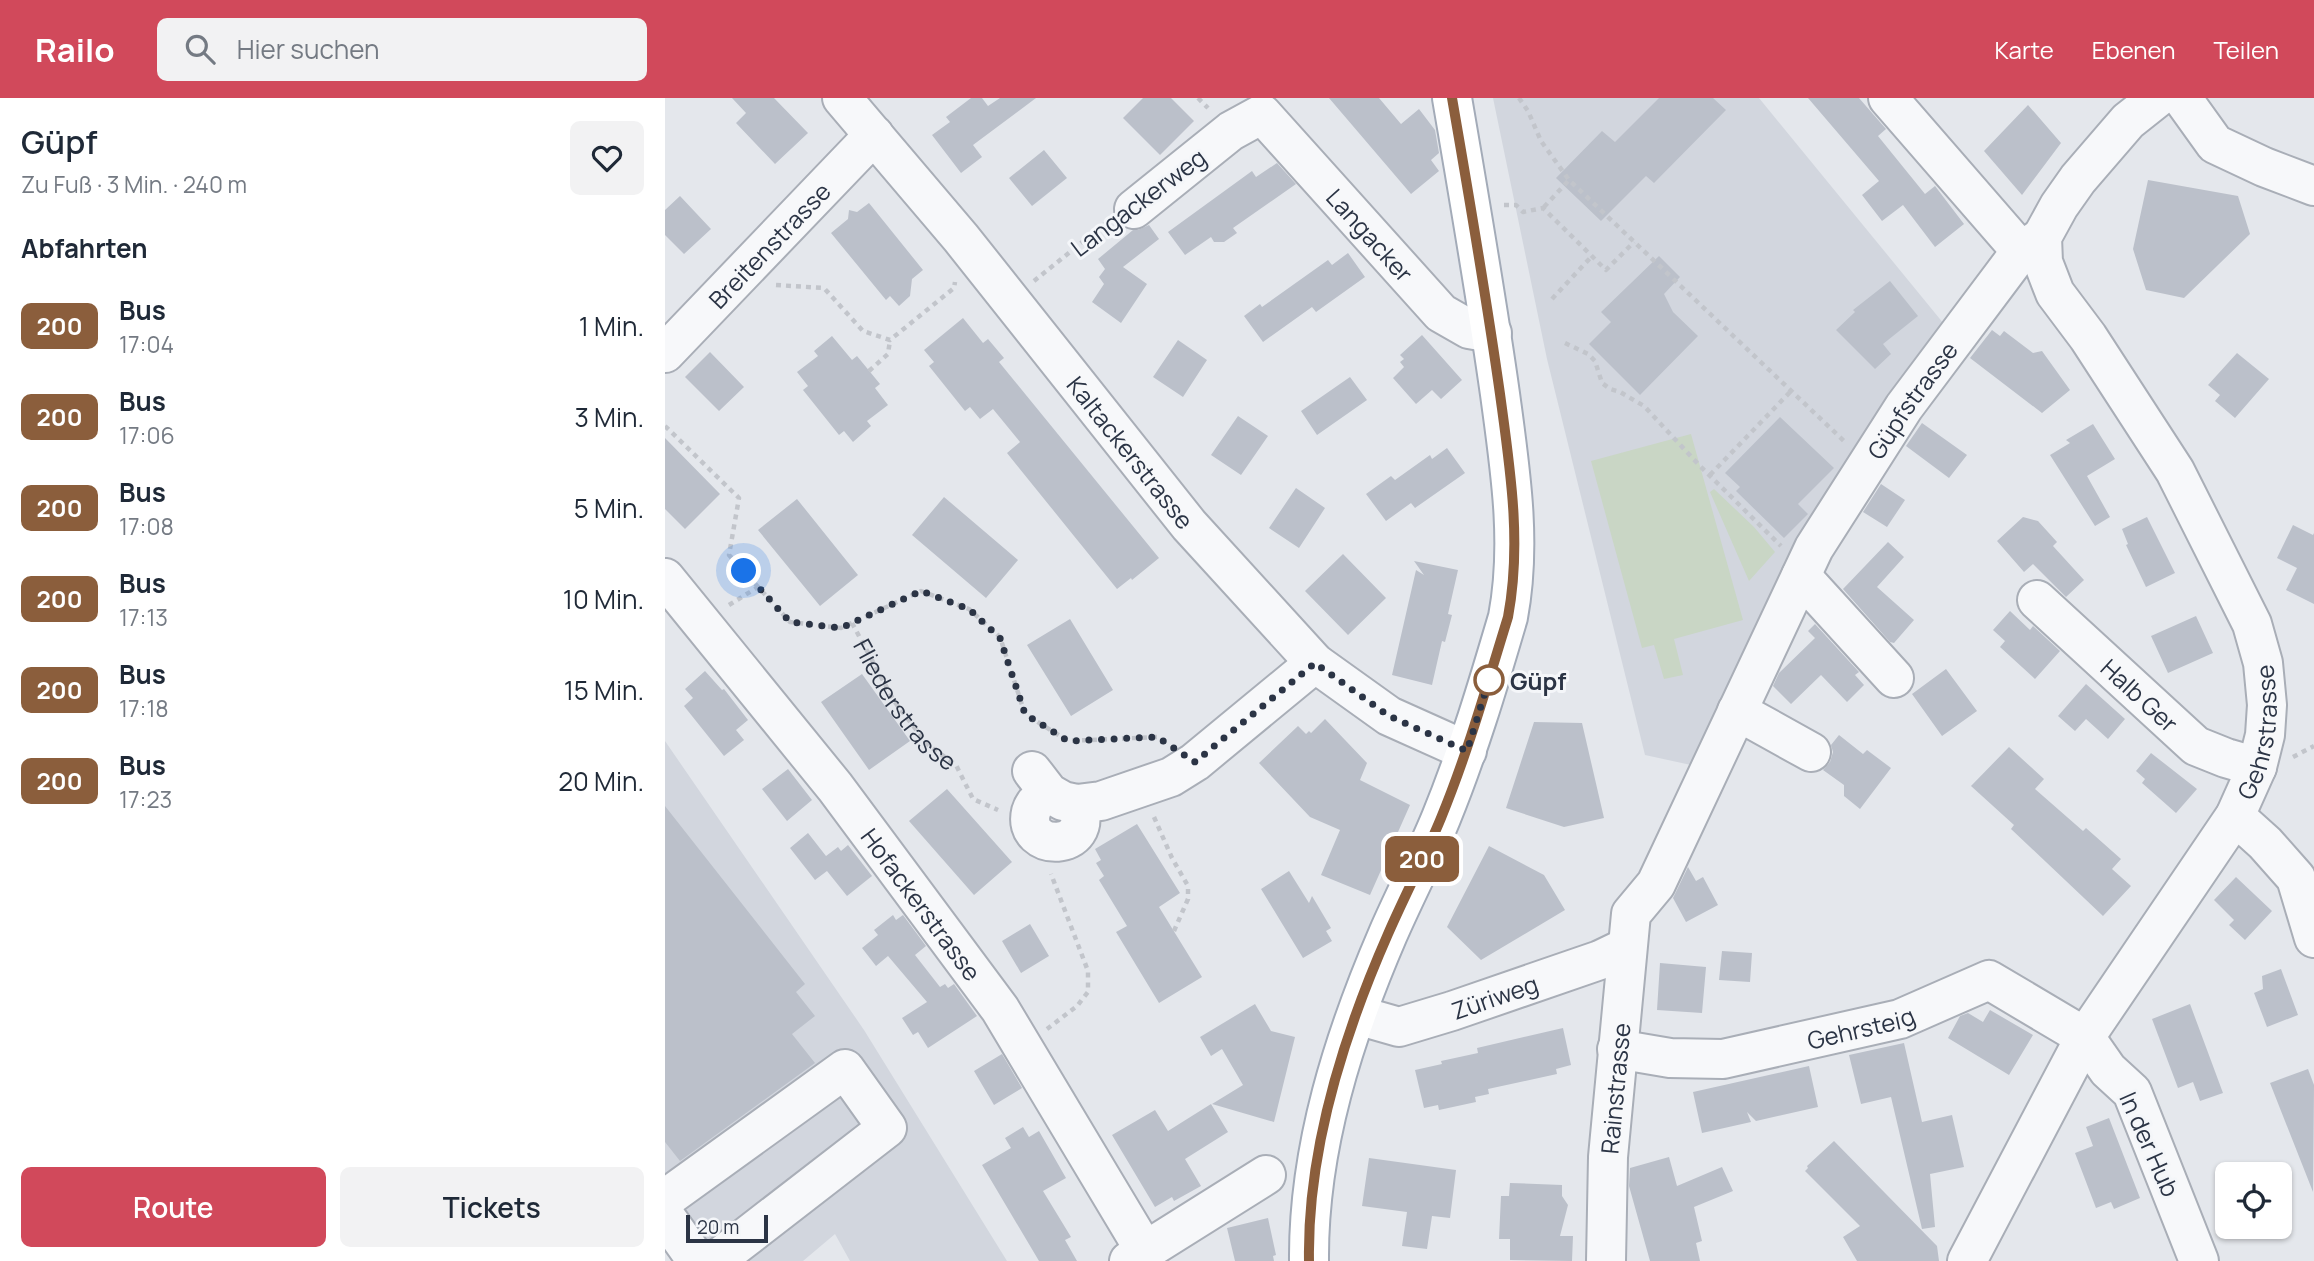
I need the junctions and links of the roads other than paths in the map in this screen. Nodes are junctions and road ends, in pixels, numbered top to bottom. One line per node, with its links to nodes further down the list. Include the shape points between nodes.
1 (842, 98): 7 (street, Kaltackerstrasse)
2 (1453, 98): 11 (main road)
3 (1888, 98): 10 (street)
4 (2157, 98): 10 (street, via 2128,121 2078,179)
5 (2182, 98): 8 (street, via 2215,144)
6 (1262, 114): 9 (street, Langackerweg, via 1231,131); 11 (street, Langacker, via 1441,313 1469,330)
7 (874, 135): 12 (street, Breitenstrasse); 16 (street, Kaltackerstrasse, via 1189,525)
8 (2314, 186)
9 (1134, 209)
10 (2032, 244): 13 (street, Güpfstrasse, via 1904,407); 21 (street, Gehrstrasse, via 2055,293 2175,471 2252,624 2263,663 2267,705)
11 (1492, 333): 19 (main road, via 1506,429 1515,568 1508,617)
12 (668, 345)
13 (1802, 573): 17 (street); 18 (street, Güpfstrasse)
14 (665, 578): 32 (street, Hofackerstrasse, via 835,787 1000,1009)
15 (2037, 600): 21 (street, Halb Ger, via 2196,746)
16 (1315, 663): 19 (street, Kaltackerstrasse, via 1389,716); 22 (street, via 1171,777 1101,801)
17 (1894, 678)
18 (1737, 711): 20 (street); 24 (street, Güpfstrasse, via 1656,884)
19 (1467, 751): 26 (main road)
20 (1811, 752)
21 (2257, 767): 23 (street, Gehrstrasse)
22 (1048, 807)
23 (2235, 816): 25 (street, via 2296,878); 27 (street, Gehrstrasse)
24 (1622, 929): 26 (street, Züriweg, via 1600,960 1453,1012 1399,1027); 28 (street, Rainstrasse)
25 (2314, 938)
26 (1357, 1015): 35 (main road, via 1322,1132)
27 (2085, 1037): 28 (street, Gehrsteig, via 1989,980 1900,1019 1723,1059 1670,1058); 37 (street, Gehrstrasse); 38 (street, In der Hub, via 2108,1070 2132,1091)
28 (1618, 1049): 36 (street, Rainstrasse, via 1608,1157)
29 (1266, 1175): 32 (street)
30 (665, 1199): 34 (street, via 845,1069 887,1128)
31 (665, 1216): 33 (street)
32 (1137, 1256)
33 (697, 1261)
34 (715, 1261)
35 (1309, 1261)
36 (1606, 1261)
37 (1967, 1261)
38 (2199, 1261)

